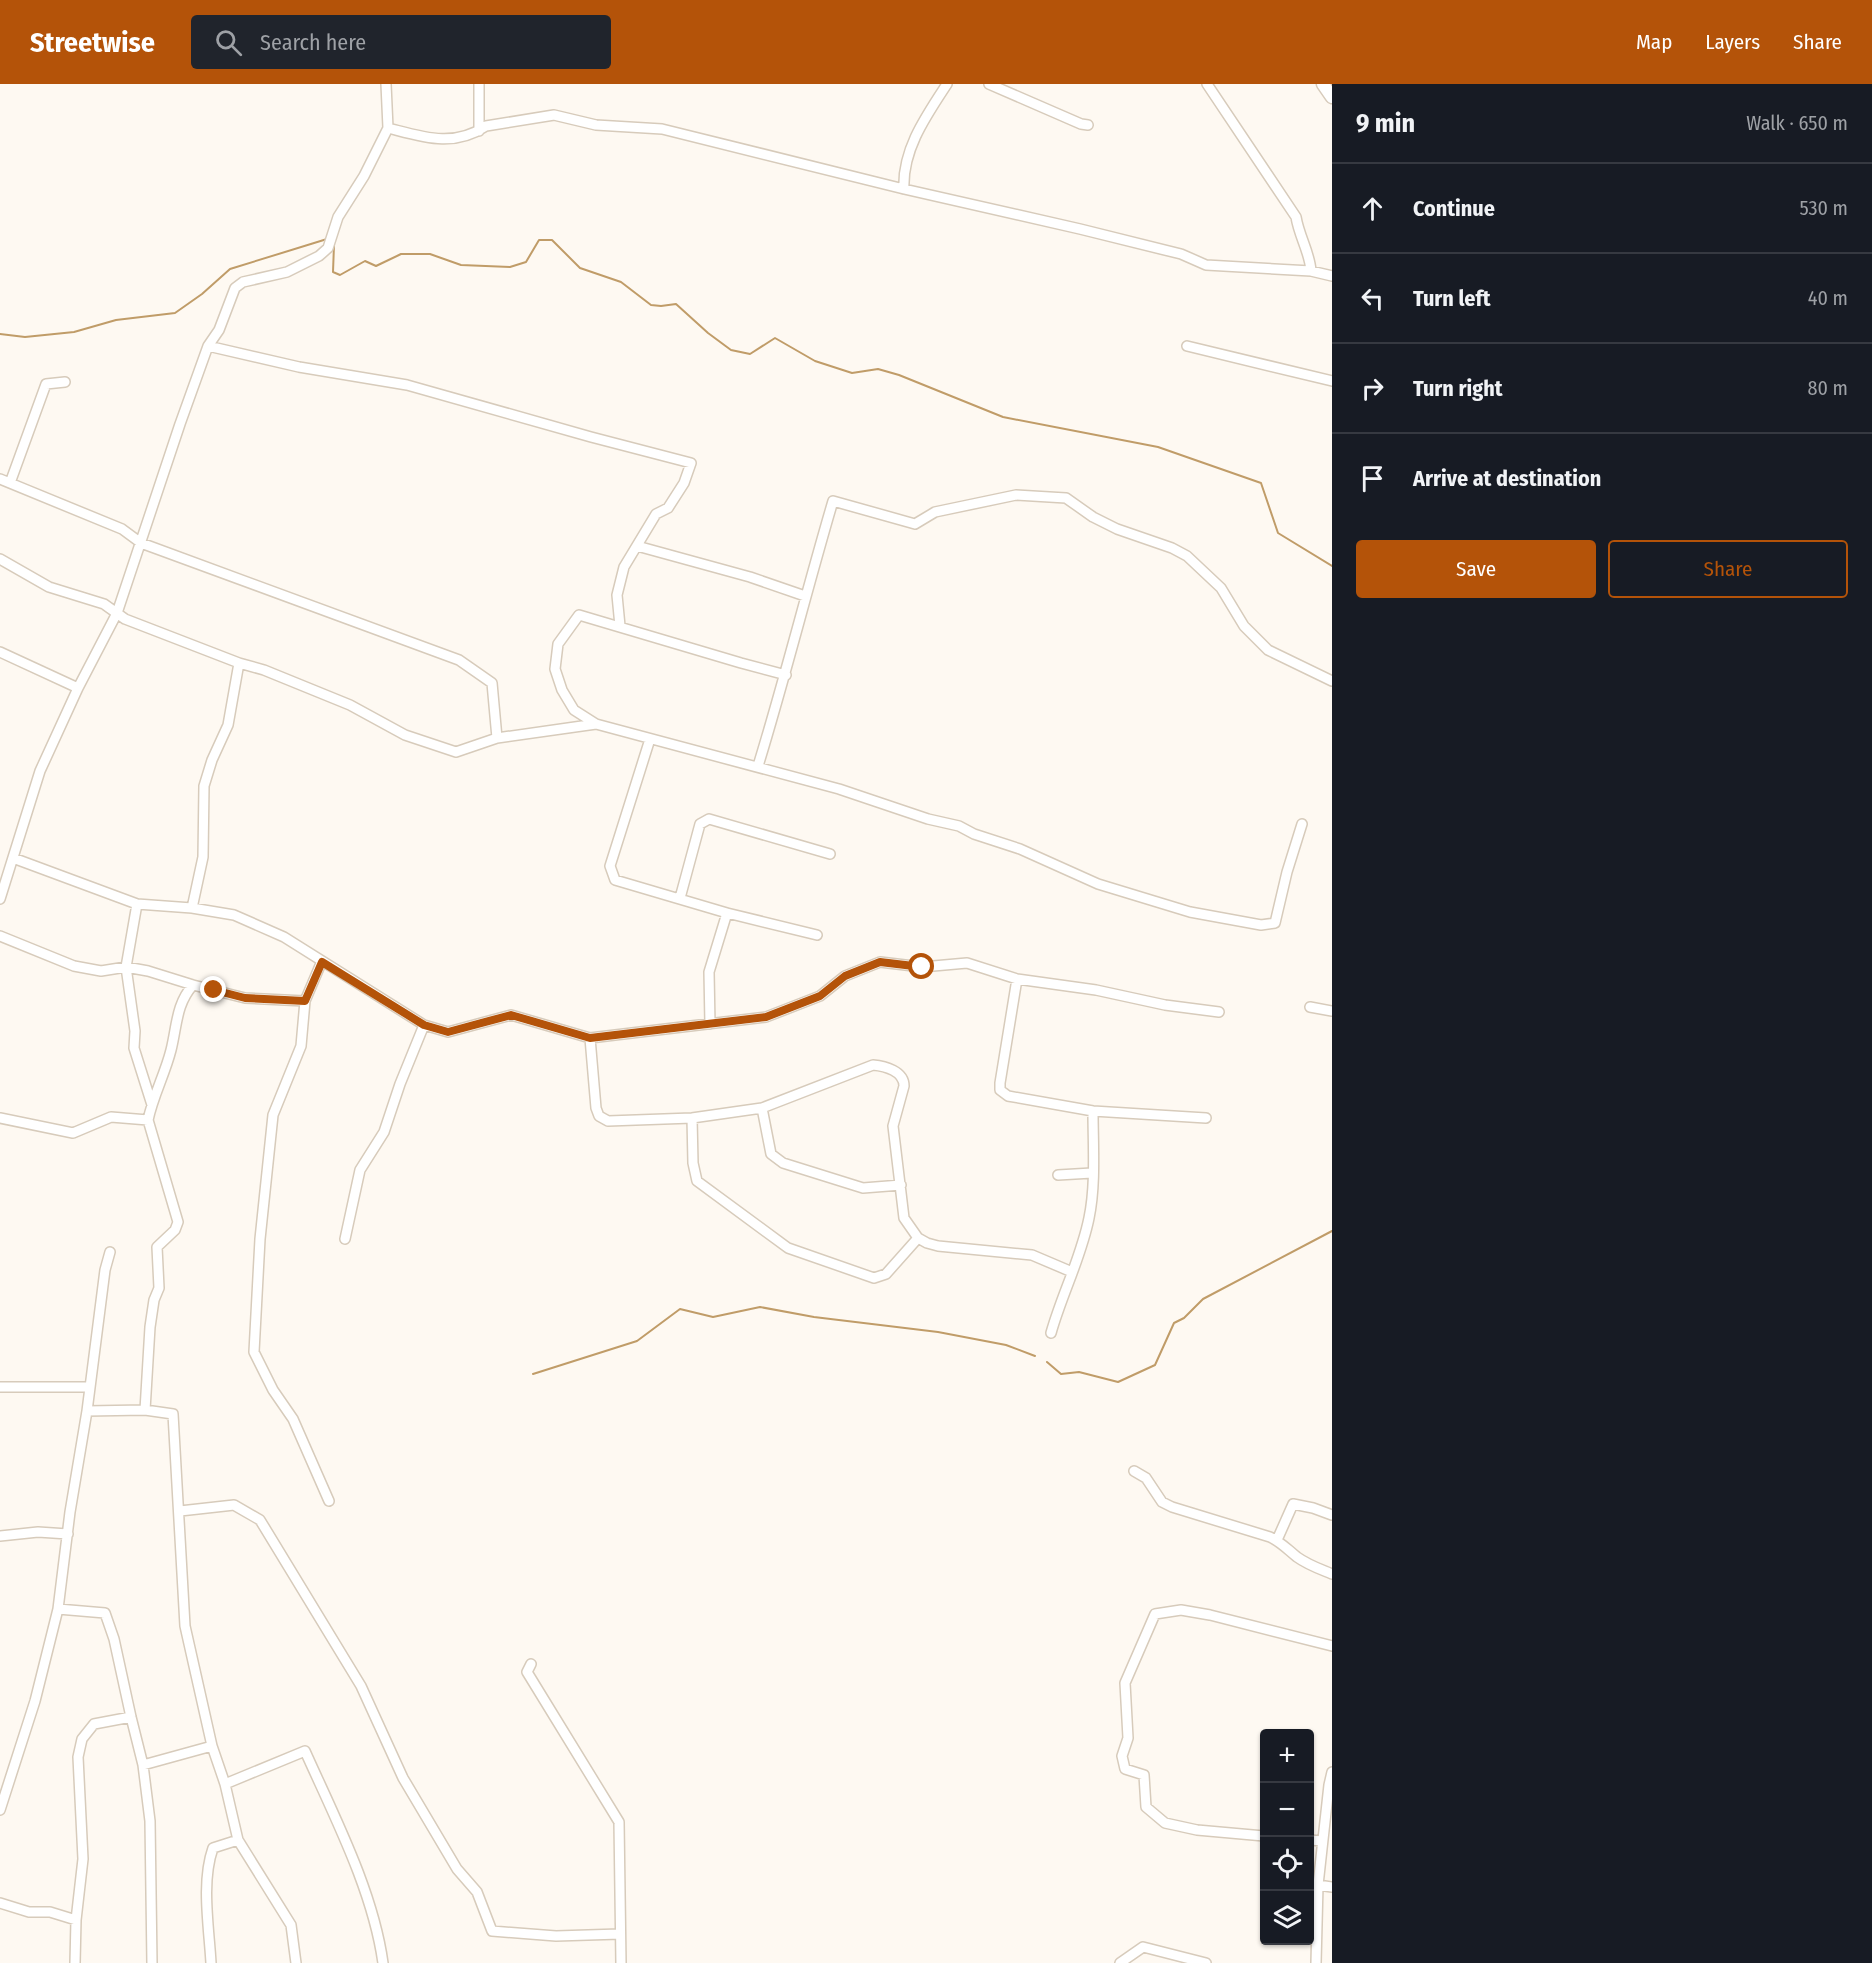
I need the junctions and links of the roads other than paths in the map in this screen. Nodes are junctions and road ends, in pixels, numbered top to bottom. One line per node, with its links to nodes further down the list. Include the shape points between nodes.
1 (386, 84): 9 (street)
2 (479, 84): 10 (street)
3 (947, 84): 11 (street, via 917,129 903,177)
4 (989, 84): 8 (street)
5 (1208, 84): 12 (street, via 1296,217)
6 (1323, 84): 7 (street)
7 (1332, 97)
8 (1088, 126)
9 (388, 128): 10 (street, via 433,140); 14 (street, via 338,217 327,249 287,272 243,282 235,288 219,330)
10 (479, 131): 11 (street, via 486,126 555,115 596,125 662,129)
11 (904, 189): 12 (street, via 1181,254 1206,265)
12 (1311, 271): 13 (street)
13 (1332, 276)
14 (208, 346): 19 (street); 20 (street, via 299,367 407,385 691,463 668,508 656,514)
15 (1187, 346): 16 (street)
16 (1332, 381)
17 (65, 382): 18 (street, via 46,384)
18 (5, 481): 19 (street, via 122,529)
19 (141, 543): 23 (street); 31 (street, via 459,660 492,683)
20 (637, 546): 22 (street); 24 (street, via 624,567 617,595)
21 (0, 559): 23 (street, via 49,587 104,604)
22 (805, 596): 27 (street); 28 (street, via 833,501 915,524 935,512 1016,495 1066,498 1109,525 1187,556 1221,588 1244,626 1268,650)
23 (117, 613): 26 (street); 29 (street)
24 (620, 626): 27 (street); 30 (street, via 579,615 558,644 555,669 562,690 574,710)
25 (0, 652): 29 (street)
26 (239, 663): 31 (street, via 350,705 405,735 456,752); 40 (street, via 228,725 204,786 202,858)
27 (786, 675): 33 (street)
28 (1332, 681)
29 (78, 688): 36 (street, via 40,771)
30 (596, 724): 31 (street); 32 (street)
31 (497, 738)
32 (650, 739): 33 (street); 37 (street, via 610,866 615,880)
33 (758, 766): 34 (street, via 959,826 1098,884 1190,912 1261,926 1275,922)
34 (1302, 824)
35 (830, 854): 37 (street, via 709,819 699,824)
36 (13, 858): 38 (street); 39 (street)
37 (680, 898): 41 (street)
38 (0, 899)
39 (137, 904): 40 (street); 45 (street)
40 (192, 908): 44 (street, via 234,915 284,937)
41 (727, 913): 43 (street); 52 (street, via 710,972)
42 (0, 936): 45 (street, via 74,966 101,971)
43 (817, 936)
44 (322, 962): 48 (street); 53 (street)
45 (126, 967): 47 (street); 55 (street, via 134,1048)
46 (1017, 979): 51 (street); 52 (street, via 967,963 922,967 880,962 845,976 820,996 766,1017); 57 (street, via 1000,1090 1008,1096)
47 (193, 985): 48 (street, via 245,998); 55 (street, via 179,1008 171,1051)
48 (305, 1001): 76 (street, via 302,1046 273,1115 260,1239 254,1353 293,1419)
49 (1310, 1007): 50 (street)
50 (1332, 1011)
51 (1219, 1012)
52 (710, 1024): 54 (street)
53 (424, 1025): 54 (street, via 448,1032 511,1015); 66 (street, via 384,1132 360,1170)
54 (590, 1038): 59 (street, via 599,1116 608,1121)
55 (152, 1105): 61 (street)
56 (762, 1108): 59 (street); 64 (street, via 771,1154 783,1163 863,1188); 64 (street, via 873,1065 898,1072 904,1086 893,1126)
57 (1093, 1111): 60 (street); 62 (street)
58 (0, 1118): 61 (street, via 73,1133 111,1117)
59 (692, 1118): 65 (street, via 697,1181 789,1248 874,1278 886,1274)
60 (1206, 1118)
61 (148, 1120): 73 (street, via 178,1222 157,1247 159,1288 150,1327)
62 (1092, 1173): 63 (street); 68 (street, via 1090,1216)
63 (1058, 1174)
64 (901, 1185): 65 (street, via 904,1218)
65 (918, 1238): 68 (street, via 938,1246 1032,1255)
66 (345, 1239)
67 (110, 1252): 72 (street)
68 (1072, 1272): 69 (street)
69 (1051, 1333)
70 (0, 1376): 71 (street)
71 (3, 1386): 72 (street)
72 (89, 1387): 74 (street)
73 (145, 1410): 74 (street); 77 (street, via 173,1414)
74 (87, 1411): 79 (street)
75 (1134, 1471): 81 (street, via 1146,1478 1162,1502 1172,1508)
76 (329, 1501)
77 (180, 1511): 87 (street, via 185,1626); 102 (street, via 234,1505 260,1520 361,1686 403,1778 457,1869 477,1892 492,1931 556,1936)
78 (1332, 1515): 81 (street, via 1293,1504)
79 (68, 1534): 80 (street); 83 (street)
80 (0, 1536)
81 (1276, 1540): 82 (street, via 1316,1569)
82 (1332, 1574)
83 (58, 1609): 86 (street, via 105,1613); 90 (street, via 35,1701)
84 (1332, 1646): 94 (street, via 1210,1615 1181,1610 1155,1614 1125,1683 1128,1738 1122,1756 1125,1769 1144,1775 1146,1808 1165,1823)
85 (531, 1664): 102 (street, via 527,1672 619,1822)
86 (130, 1717): 88 (street); 101 (street, via 94,1724 82,1738 78,1757 83,1859)
87 (212, 1746): 88 (street); 91 (street)
88 (143, 1765): 104 (street, via 150,1821)
89 (1332, 1772): 92 (street)
90 (4, 1782): 93 (street)
91 (225, 1784): 95 (street); 107 (street, via 305,1751 354,1860 380,1937)
92 (1330, 1786): 97 (street)
93 (0, 1810)
94 (1260, 1836)
95 (238, 1840): 105 (street, via 213,1848 209,1857 206,1874); 106 (street, via 291,1926)
96 (1314, 1840): 97 (street)
97 (1322, 1841): 98 (street)
98 (1318, 1885): 99 (street); 111 (street)
99 (1332, 1887)
100 (0, 1904): 101 (street)
101 (76, 1920): 103 (street)
102 (620, 1934): 108 (street)
103 (75, 1963)
104 (152, 1963)
105 (211, 1963)
106 (296, 1963)
107 (383, 1963)
108 (621, 1963)
109 (1120, 1963): 110 (street, via 1143,1947)
110 (1206, 1963)
111 (1316, 1963)

